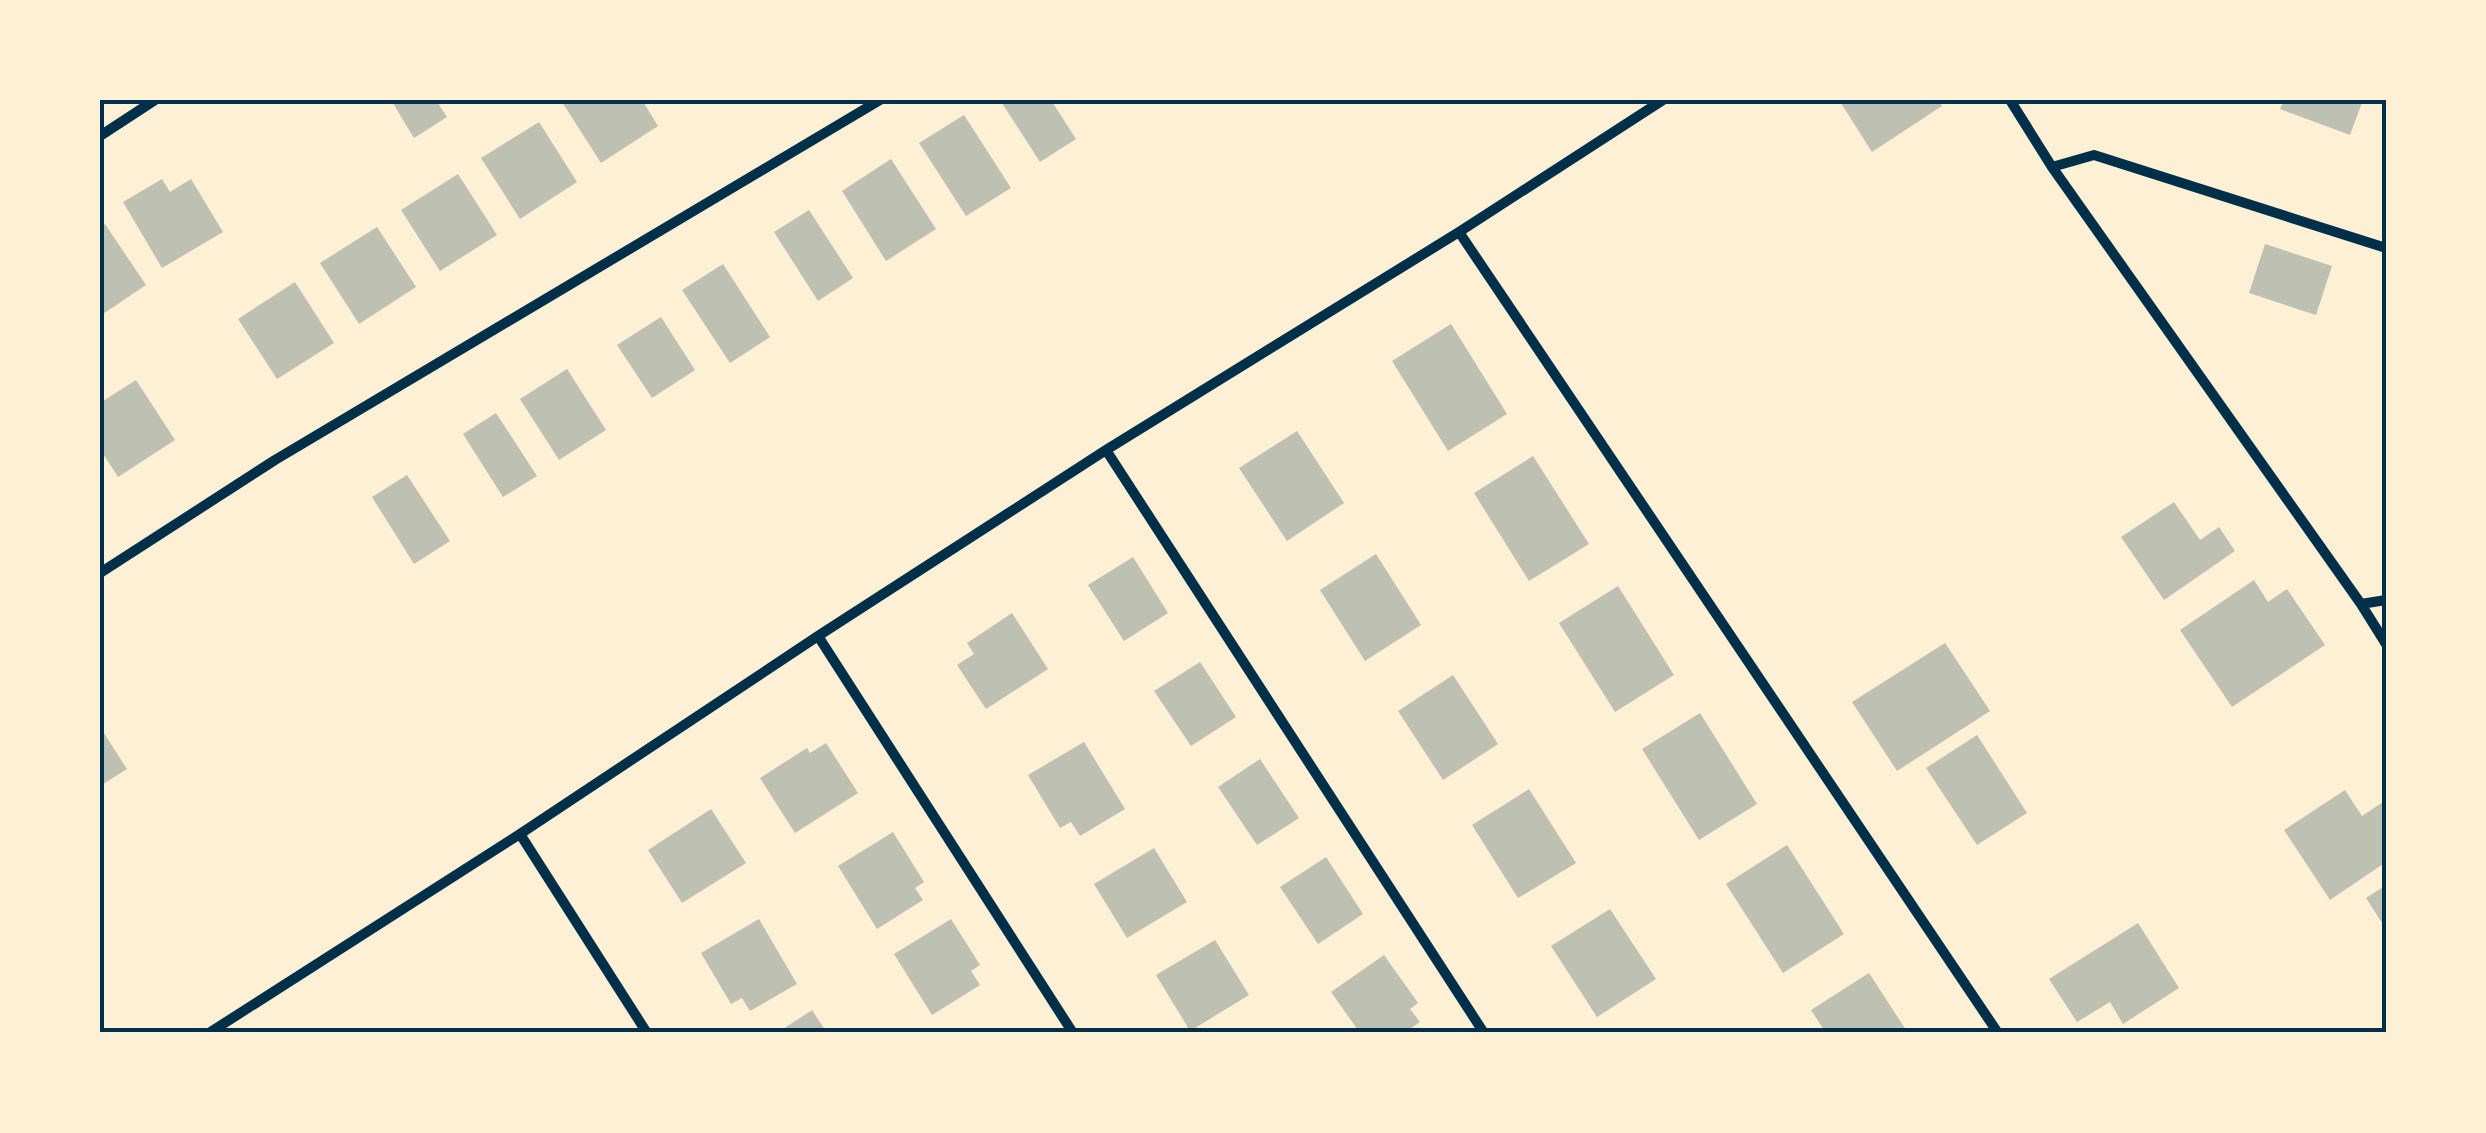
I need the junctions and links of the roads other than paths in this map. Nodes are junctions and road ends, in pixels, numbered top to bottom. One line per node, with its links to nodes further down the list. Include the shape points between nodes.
1 (155, 100): 5 (street)
2 (880, 100): 10 (street, via 275,460)
3 (1663, 100): 7 (street)
4 (2010, 100): 6 (street)
5 (100, 136)
6 (2052, 168): 8 (street, via 2094,155); 12 (street)
7 (1459, 232): 9 (street); 20 (street)
8 (2386, 248)
9 (1106, 450): 13 (street); 19 (street)
10 (100, 573)
11 (2386, 600): 12 (street)
12 (2360, 604): 14 (street)
13 (818, 636): 15 (street); 18 (street)
14 (2386, 644)
15 (520, 834): 16 (street); 17 (street)
16 (209, 1033)
17 (647, 1033)
18 (1073, 1033)
19 (1484, 1033)
20 (1998, 1033)

